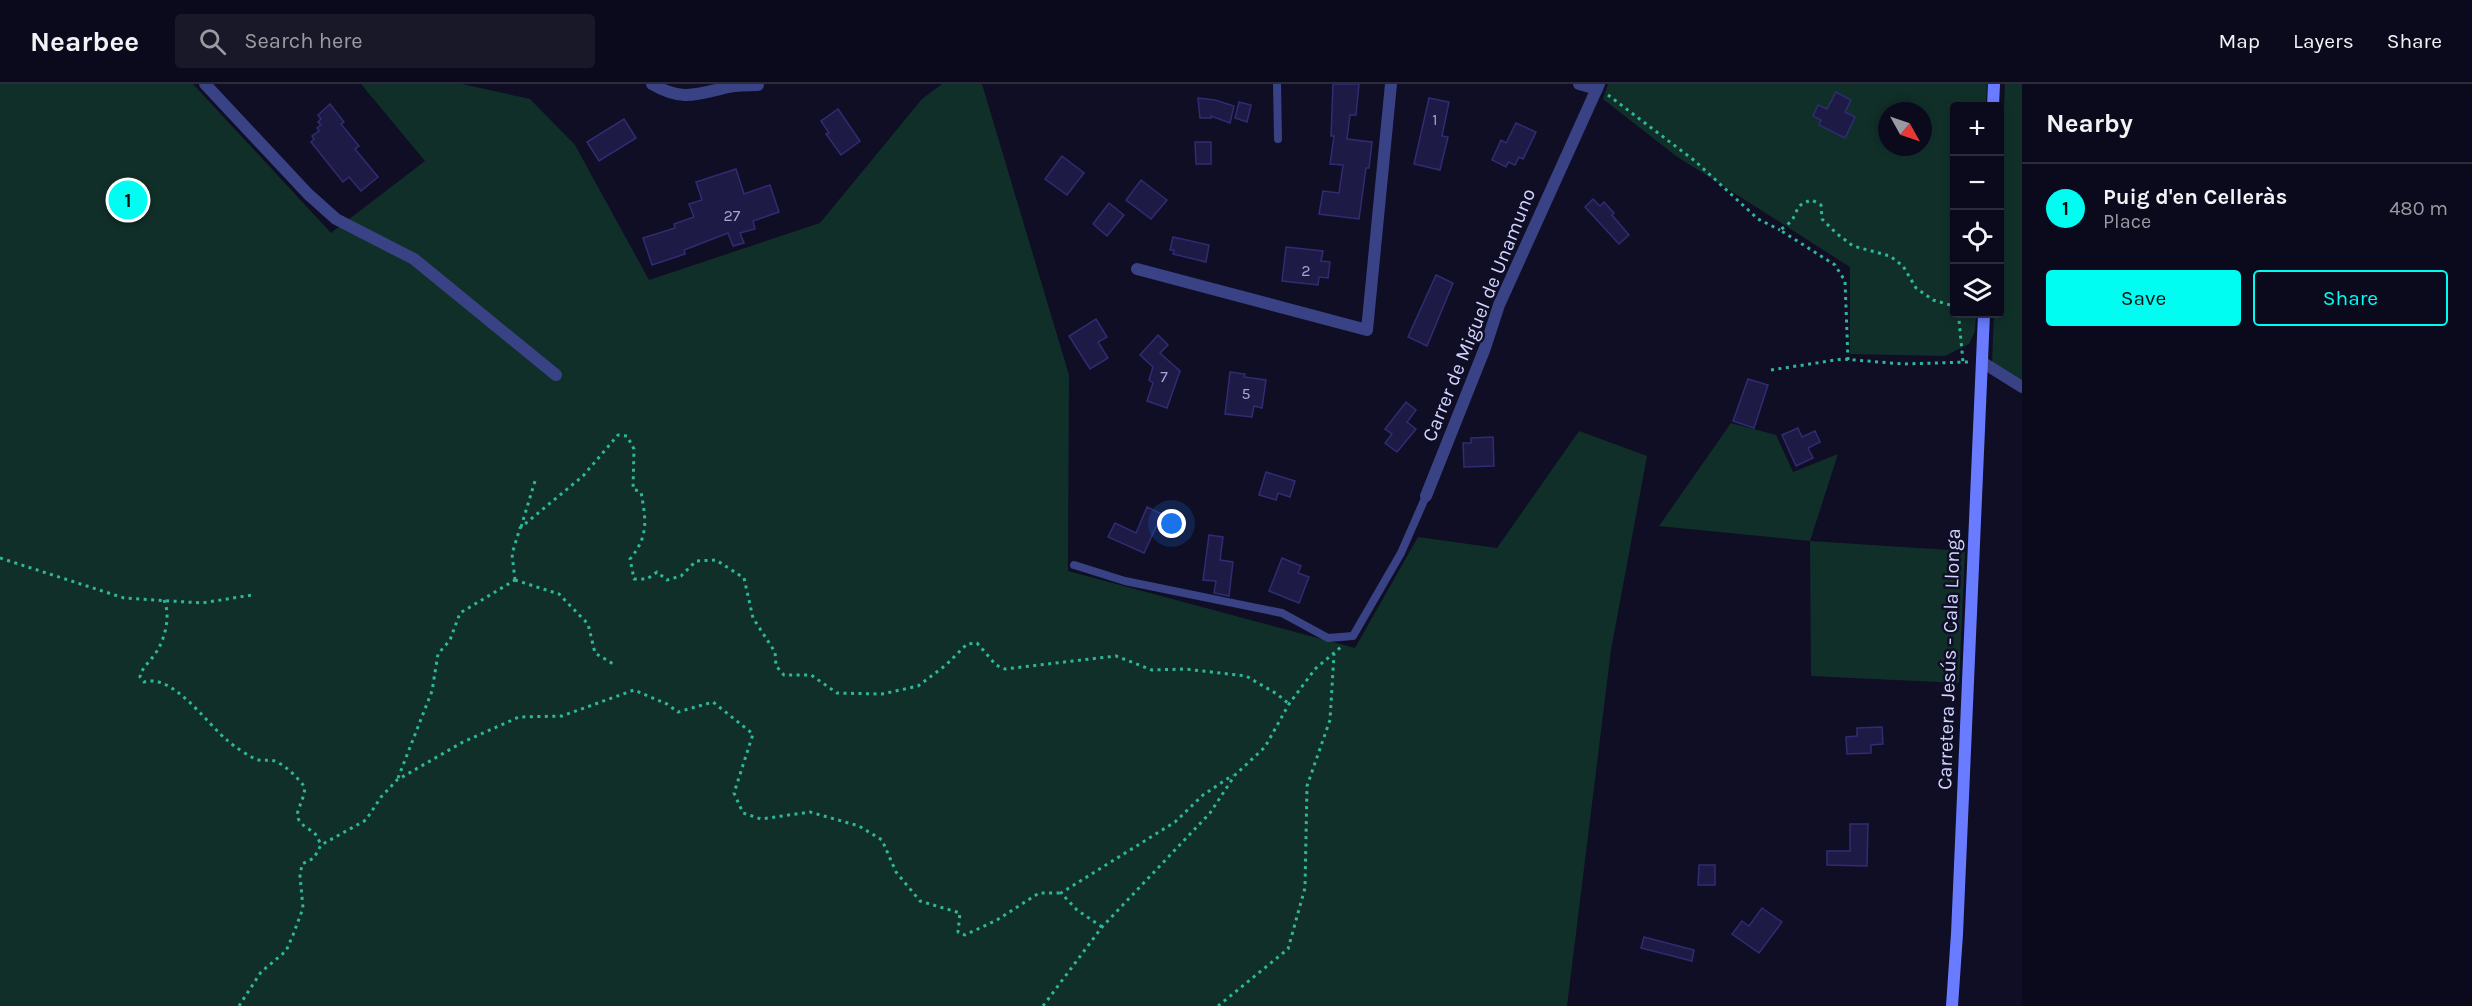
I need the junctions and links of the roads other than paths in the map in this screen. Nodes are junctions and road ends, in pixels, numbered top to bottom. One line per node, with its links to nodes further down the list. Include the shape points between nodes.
1 (206, 84): 14 (street, via 336,219 414,259)
2 (652, 84): 7 (street, via 681,96)
3 (1277, 84): 10 (lane)
4 (1391, 84): 11 (street, via 1367,330)
5 (1579, 84): 8 (street)
6 (1994, 84): 9 (main road)
7 (758, 85)
8 (1598, 86): 16 (street, Carrer de Miguel de Unamuno, via 1499,305)
9 (1993, 102)
10 (1278, 139)
11 (1137, 269)
12 (1984, 318): 13 (main road, Carretera Jesús - Cala Llonga)
13 (1982, 362): 15 (street); 18 (main road, Carretera Jesús - Cala Llonga)
14 (556, 375)
15 (2022, 387)
16 (1426, 496): 17 (lane, via 1401,553 1353,636 1328,638 1282,613 1125,581)
17 (1074, 565)
18 (1952, 1006)

